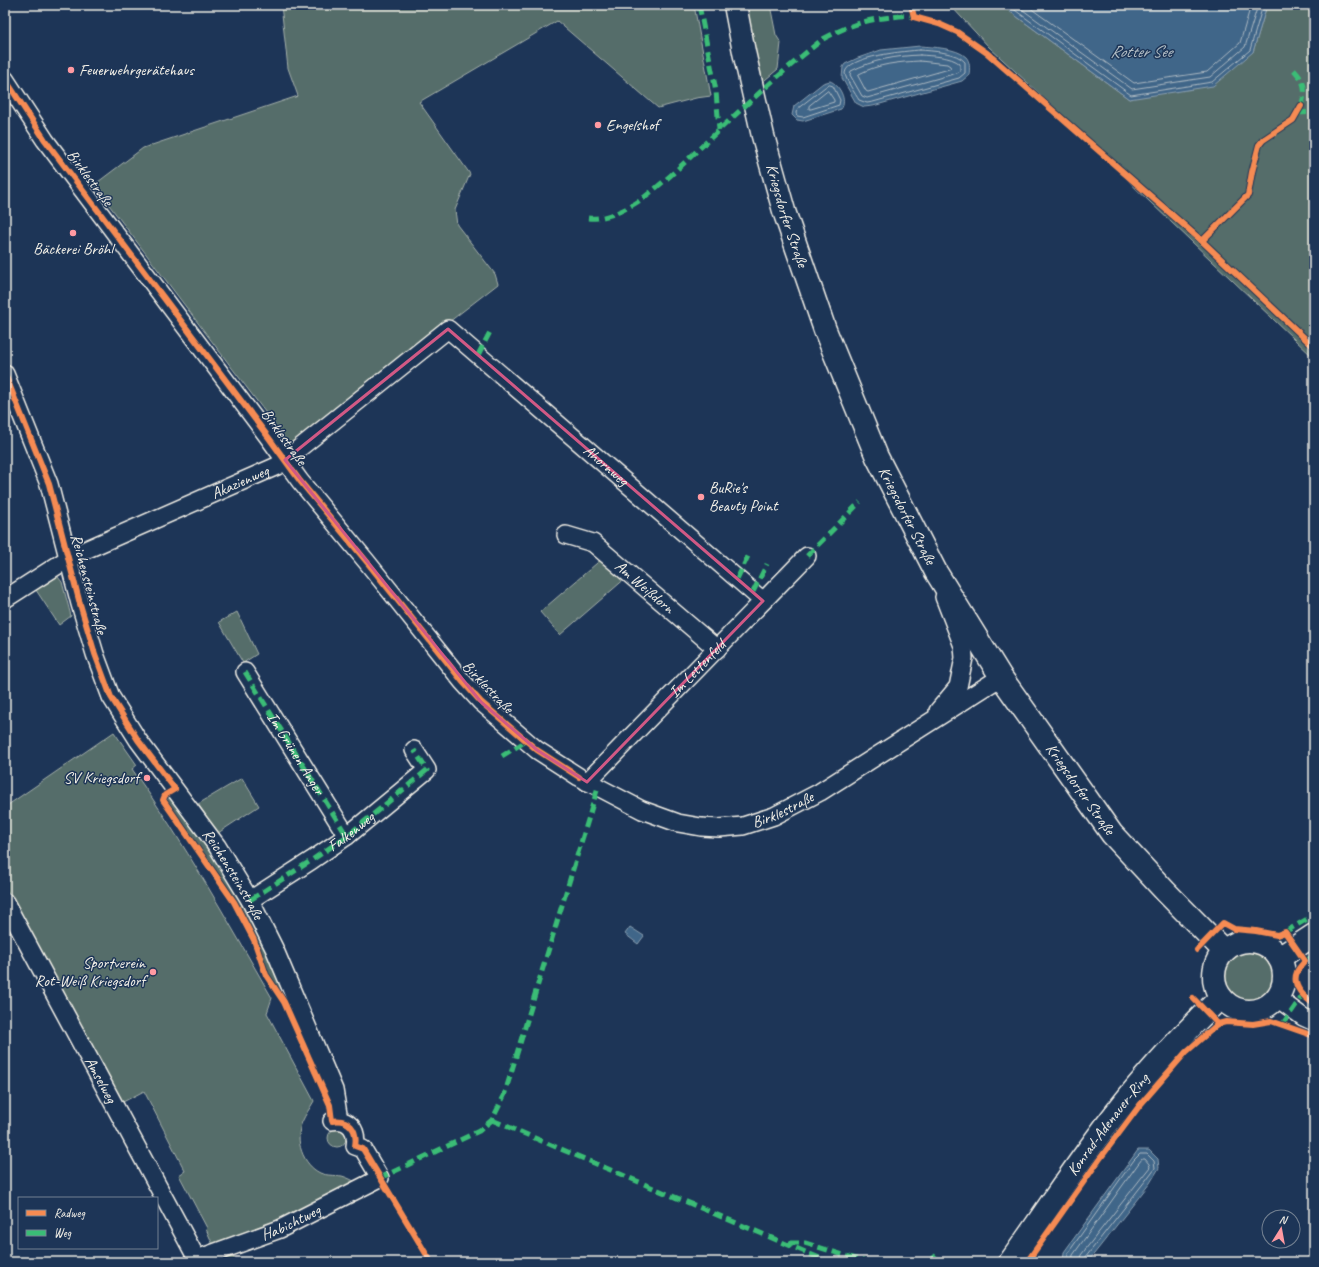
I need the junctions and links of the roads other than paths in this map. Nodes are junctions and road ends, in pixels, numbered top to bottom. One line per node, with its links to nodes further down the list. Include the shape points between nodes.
1 (735, 5): 9 (main road, Kriegsdorfer Straße, via 763,136 784,211 825,330 877,457)
2 (5, 79): 5 (street, Birklestraße, via 45,140)
3 (448, 330): 5 (street, Akazienweg); 11 (street, Ahornweg)
4 (5, 374): 8 (street, Reichensteinstraße, via 49,484)
5 (285, 460): 8 (street, Akazienweg, via 277,466); 17 (street, Birklestraße, via 481,702 531,745)
6 (566, 535): 12 (street, Am Weißdorn, via 593,543)
7 (807, 556): 11 (street, Im Lettenfeld)
8 (68, 557): 10 (street, Akazienweg); 19 (street, Reichensteinstraße, via 95,654 112,697 138,740 217,846)
9 (936, 572): 14 (main road, Kriegsdorfer Straße); 15 (street, Birklestraße, via 963,646 964,658 958,688)
10 (5, 599)
11 (763, 601): 12 (street, Im Lettenfeld)
12 (717, 648): 17 (street, Im Lettenfeld)
13 (244, 672): 18 (street, Im Grünen Anger)
14 (1001, 677): 15 (street, Birklestraße); 22 (main road, Kriegsdorfer Straße, via 1112,834)
15 (924, 726): 17 (street, Birklestraße, via 820,792 774,816 743,826 718,828 678,823 642,810)
16 (414, 750): 18 (street, Falkenweg, via 427,770)
17 (583, 779)
18 (347, 836): 19 (street, Falkenweg)
19 (250, 900): 27 (street, Reichensteinstraße, via 274,948 334,1090 336,1120 354,1129 355,1146 363,1149)
20 (5, 902): 28 (street, Amselweg)
21 (1314, 935): 23 (main road)
22 (1224, 951): 23 (main road, via 1237,943 1253,941 1268,946); 24 (main road, via 1214,974)
23 (1279, 958): 25 (main road, via 1284,978)
24 (1220, 998): 25 (main road, via 1233,1008 1248,1012 1264,1008); 29 (main road, Konrad-Adenauer-Ring, via 1180,1037 1118,1109)
25 (1277, 998): 26 (street)
26 (1314, 1022)
27 (380, 1178): 28 (street, Habichtweg, via 280,1229)
28 (197, 1259)
29 (1010, 1262)

